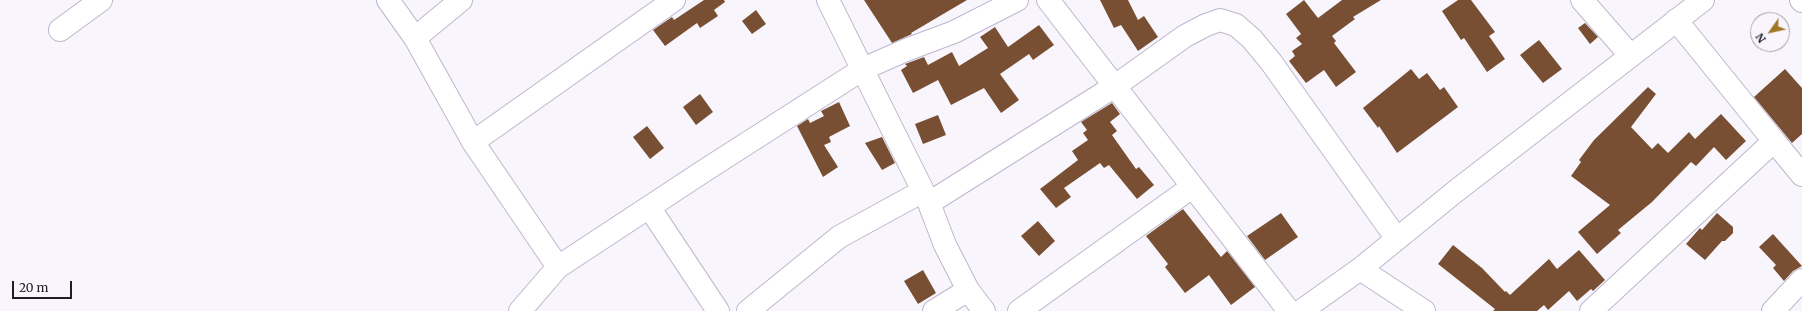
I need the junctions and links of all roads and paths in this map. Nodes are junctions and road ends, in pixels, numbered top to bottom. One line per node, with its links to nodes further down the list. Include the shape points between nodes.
1 (101, 0): 12 (street)
2 (388, 0): 13 (street)
3 (674, 0): 18 (street)
4 (828, 0): 15 (street)
5 (1017, 0): 10 (street)
6 (1048, 0): 16 (street)
7 (1582, 0): 14 (street)
8 (1703, 0): 11 (street)
9 (451, 3): 13 (street)
10 (994, 5): 15 (street, via 954,32)
11 (1676, 20): 14 (street); 17 (street)
12 (60, 30)
13 (415, 38): 18 (street)
14 (1630, 55): 23 (street)
15 (863, 69): 21 (street); 22 (street)
16 (1116, 86): 20 (street); 21 (street); 23 (street, via 1185,36 1206,25 1220,20 1236,25 1252,39 1271,62)
17 (1774, 141): 19 (street); 37 (street)
18 (473, 142): 24 (street)
19 (1802, 175)
20 (1192, 187): 33 (street); 34 (street)
21 (926, 197): 27 (street, via 945,245); 30 (street, via 839,238)
22 (649, 207): 24 (street); 29 (street)
23 (1397, 240): 25 (street)
24 (558, 267): 28 (street)
25 (1360, 269): 35 (street); 36 (street)
26 (1802, 280): 38 (street)
27 (968, 290): 31 (street); 32 (street)
28 (520, 311)
29 (718, 311)
30 (748, 311)
31 (934, 311)
32 (984, 311)
33 (1019, 311)
34 (1289, 311)
35 (1301, 311)
36 (1424, 311)
37 (1591, 311)
38 (1773, 311)

